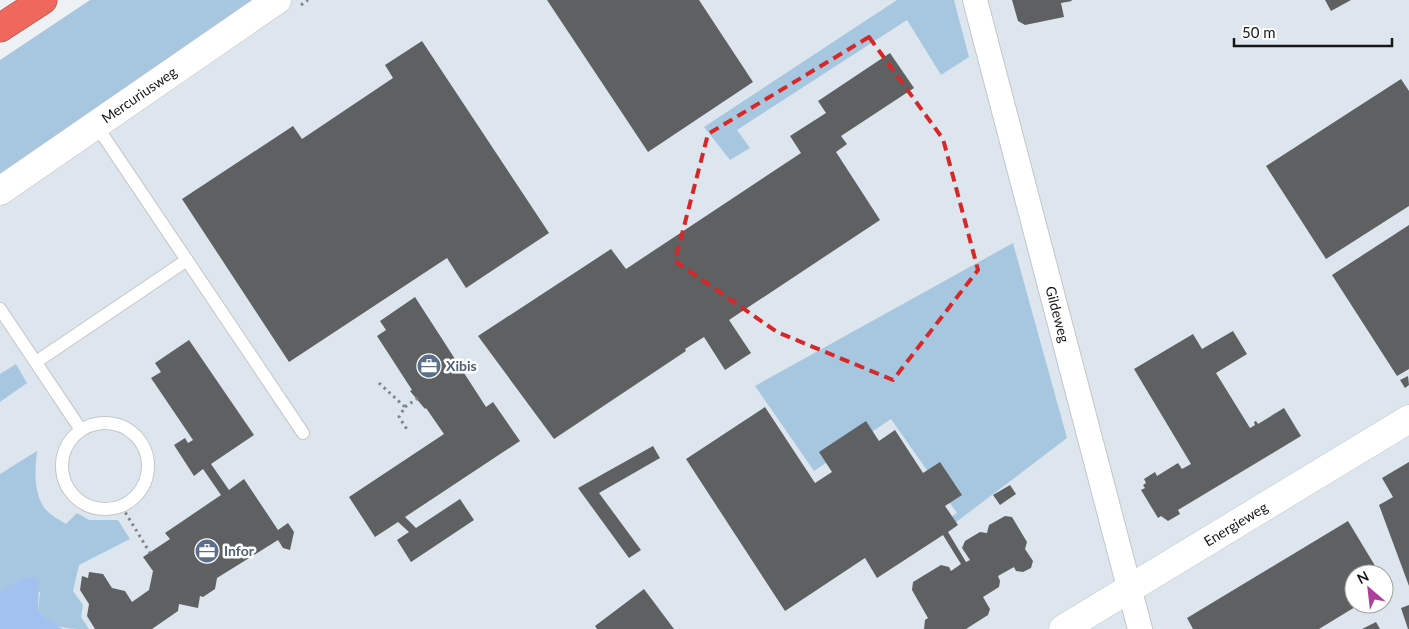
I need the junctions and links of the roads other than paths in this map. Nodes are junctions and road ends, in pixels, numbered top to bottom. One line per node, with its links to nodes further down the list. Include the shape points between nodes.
1 (43, 0): 4 (highway)
2 (277, 0): 5 (street, Mercuriusweg)
3 (975, 0): 13 (street, Gildeweg)
4 (0, 28)
5 (96, 125): 6 (street, Mercuriusweg); 7 (lane)
6 (0, 191)
7 (186, 260): 9 (lane); 12 (lane)
8 (0, 309): 9 (lane)
9 (36, 362): 11 (lane)
10 (1409, 419): 13 (street, Energieweg)
11 (81, 430): 11 (lane, via 94,424 123,426 144,446 149,460 148,474 134,500 108,510 94,508 71,493 64,480 64,452)
12 (304, 433)
13 (1130, 589): 14 (street, Energieweg); 15 (street, Gildeweg)
14 (1064, 629)
15 (1140, 629)

